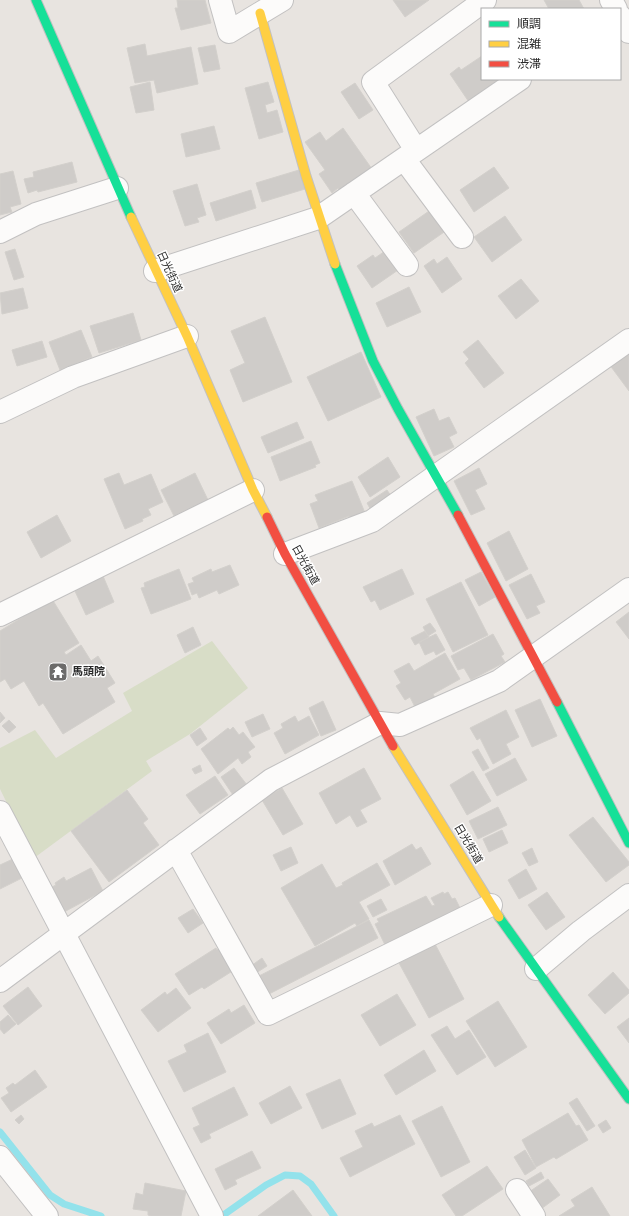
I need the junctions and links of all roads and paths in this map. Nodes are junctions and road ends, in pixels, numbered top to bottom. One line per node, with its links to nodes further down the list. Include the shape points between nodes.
1 (36, 0): 10 (main road, 日光街道)
2 (220, 0): 5 (street, via 229,32)
3 (282, 0): 5 (street)
4 (485, 0): 9 (street, via 373,82)
5 (260, 13): 12 (main road)
6 (621, 18): 7 (street)
7 (629, 32)
8 (519, 80): 9 (street)
9 (410, 154): 11 (street); 14 (street)
10 (117, 188): 13 (street, via 36,214); 16 (main road, 日光街道)
11 (354, 193): 12 (street); 15 (street)
12 (318, 218): 16 (street); 20 (main road, via 365,342 386,387)
13 (0, 232)
14 (462, 237)
15 (407, 265)
16 (156, 272): 17 (main road, 日光街道)
17 (187, 336): 19 (street, via 72,377); 21 (main road, 日光街道)
18 (629, 340): 20 (street)
19 (0, 412)
20 (437, 476): 22 (street, via 372,521); 25 (main road)
21 (253, 490): 22 (main road, 日光街道); 24 (street)
22 (285, 554): 26 (main road, 日光街道)
23 (629, 589): 25 (street)
24 (0, 615)
25 (534, 654): 26 (street, via 499,681 400,725); 28 (main road)
26 (380, 723): 29 (street, via 271,780); 31 (main road, 日光街道)
27 (0, 812): 32 (street)
28 (629, 843)
29 (176, 850): 31 (street, via 268,1014); 32 (street)
30 (629, 895): 33 (street)
31 (491, 906): 33 (main road, 日光街道)
32 (63, 934): 34 (street); 38 (street)
33 (536, 969): 35 (main road, 日光街道)
34 (0, 980)
35 (629, 1099)
36 (0, 1157): 39 (street)
37 (517, 1190): 40 (street)
38 (210, 1212)
39 (47, 1216)
40 (534, 1216)

